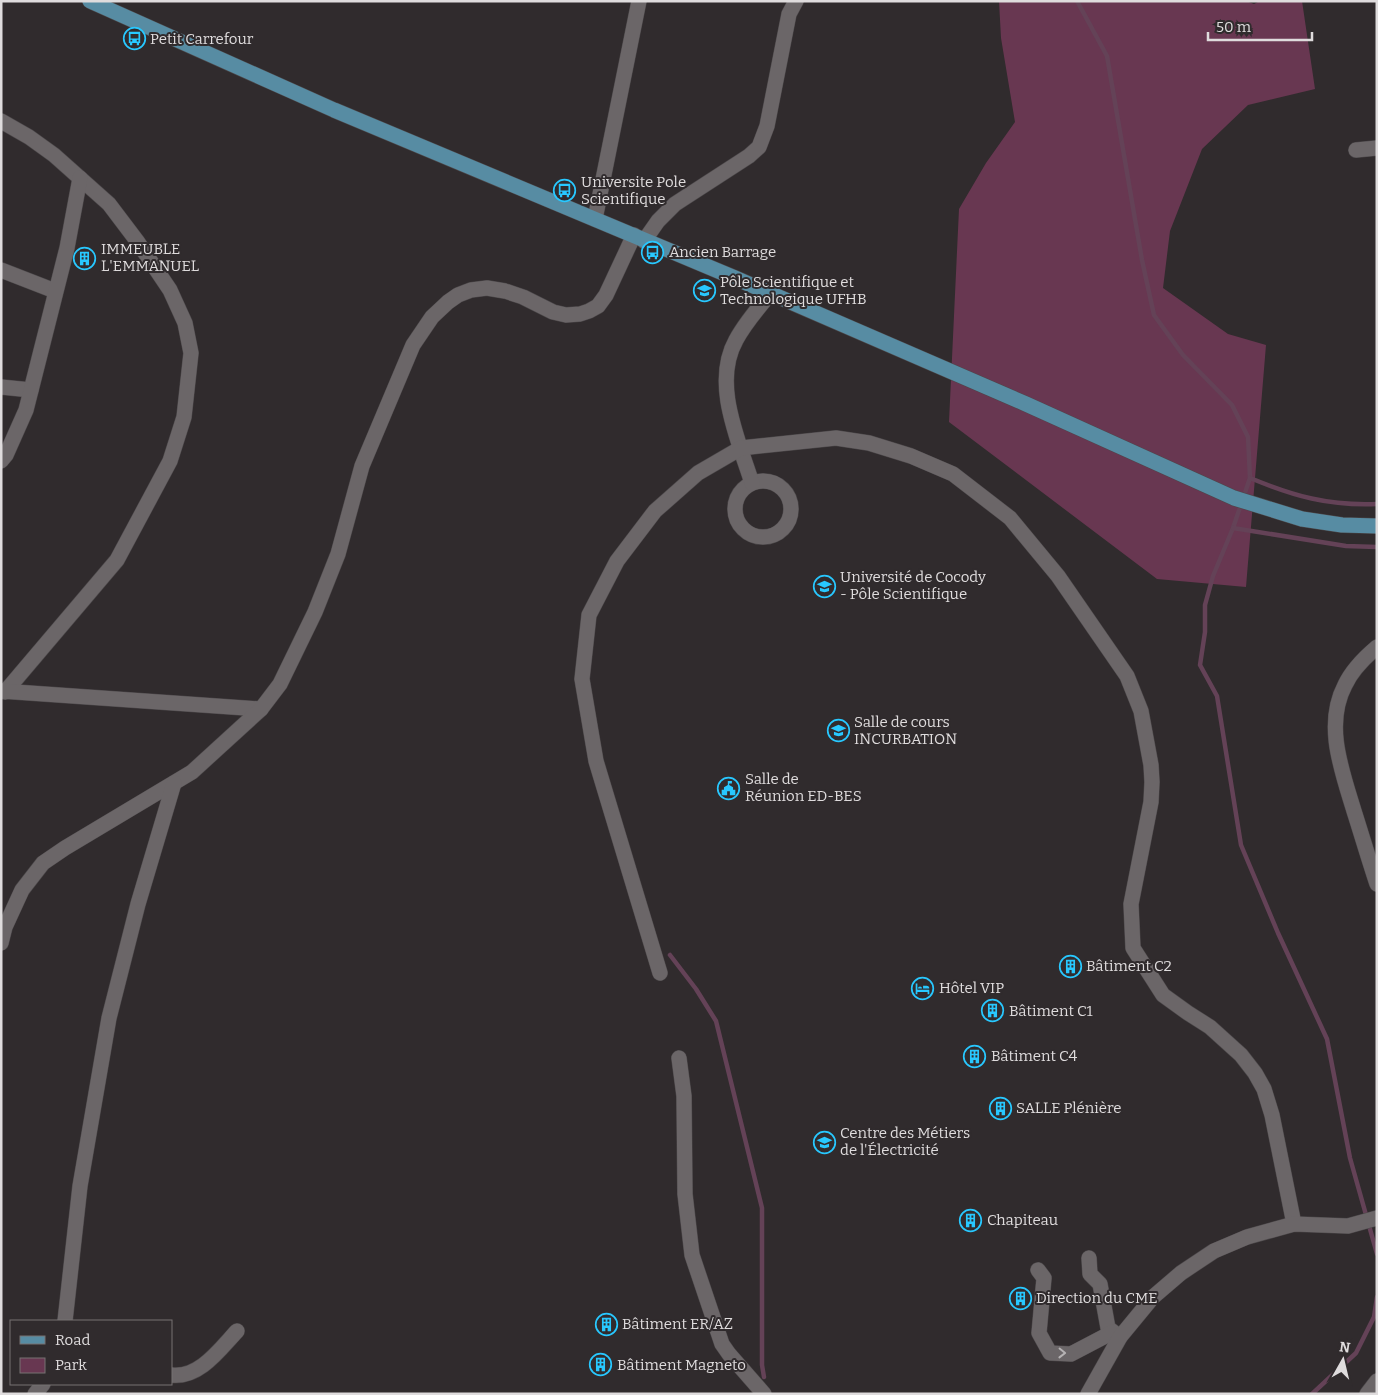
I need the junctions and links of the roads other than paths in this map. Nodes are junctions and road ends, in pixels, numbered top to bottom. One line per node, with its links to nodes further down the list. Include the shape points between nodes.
1 (90, 1): 4 (main road)
2 (639, 1): 9 (street)
3 (796, 1): 10 (street, via 789,14 767,126 759,147 675,204)
4 (106, 5): 9 (main road, via 334,110)
5 (1, 121): 8 (street, via 54,155)
6 (1377, 148): 7 (street)
7 (1356, 150)
8 (80, 178): 12 (street, via 67,248); 21 (street, via 109,204 138,241 170,290 185,323 191,354 184,418 170,461 117,560)
9 (595, 219): 10 (main road)
10 (639, 238): 13 (main road); 22 (street, via 606,295 598,306 589,311 566,315 523,297 487,288 458,295 432,317 413,345 362,466 338,554 316,612 280,684)
11 (1, 270): 12 (street)
12 (55, 290): 15 (street)
13 (770, 294): 16 (street, via 739,335 728,358 726,395); 19 (main road, via 1234,498 1302,519)
14 (1, 387): 15 (street)
15 (31, 390): 17 (street, via 26,410)
16 (741, 448): 18 (street); 26 (street, via 698,474 655,511 617,561 589,615 582,679 596,761); 29 (street, via 836,438 869,443 911,456 953,474 1010,518 1058,576 1127,676 1141,711 1151,765 1151,802 1131,904 1133,948 1163,994 1210,1027 1241,1055 1255,1073 1272,1115)
17 (1, 461)
18 (752, 483)
19 (1377, 526)
20 (1377, 647): 24 (street, via 1361,660 1344,685 1336,712 1335,737 1341,768)
21 (3, 692): 22 (street)
22 (261, 710): 23 (street, via 192,772)
23 (174, 783): 25 (street, via 43,863 22,890); 32 (street, via 109,1018 80,1186)
24 (1377, 884)
25 (1, 943)
26 (660, 973)
27 (679, 1058): 37 (street, via 684,1096 685,1194 692,1255 722,1344)
28 (1377, 1218): 29 (street, via 1348,1226)
29 (1294, 1224): 34 (street, via 1247,1236 1214,1252 1181,1273)
30 (1090, 1258): 34 (street, via 1090,1274 1100,1284 1108,1328)
31 (1038, 1270): 34 (street, one-way to 34, via 1044,1278 1039,1334 1050,1353 1071,1354)
32 (65, 1320)
33 (236, 1331): 35 (street, via 190,1374)
34 (1117, 1335): 38 (street)
35 (172, 1375)
36 (1377, 1381): 39 (street)
37 (764, 1394)
38 (1088, 1394)
39 (1367, 1394)

